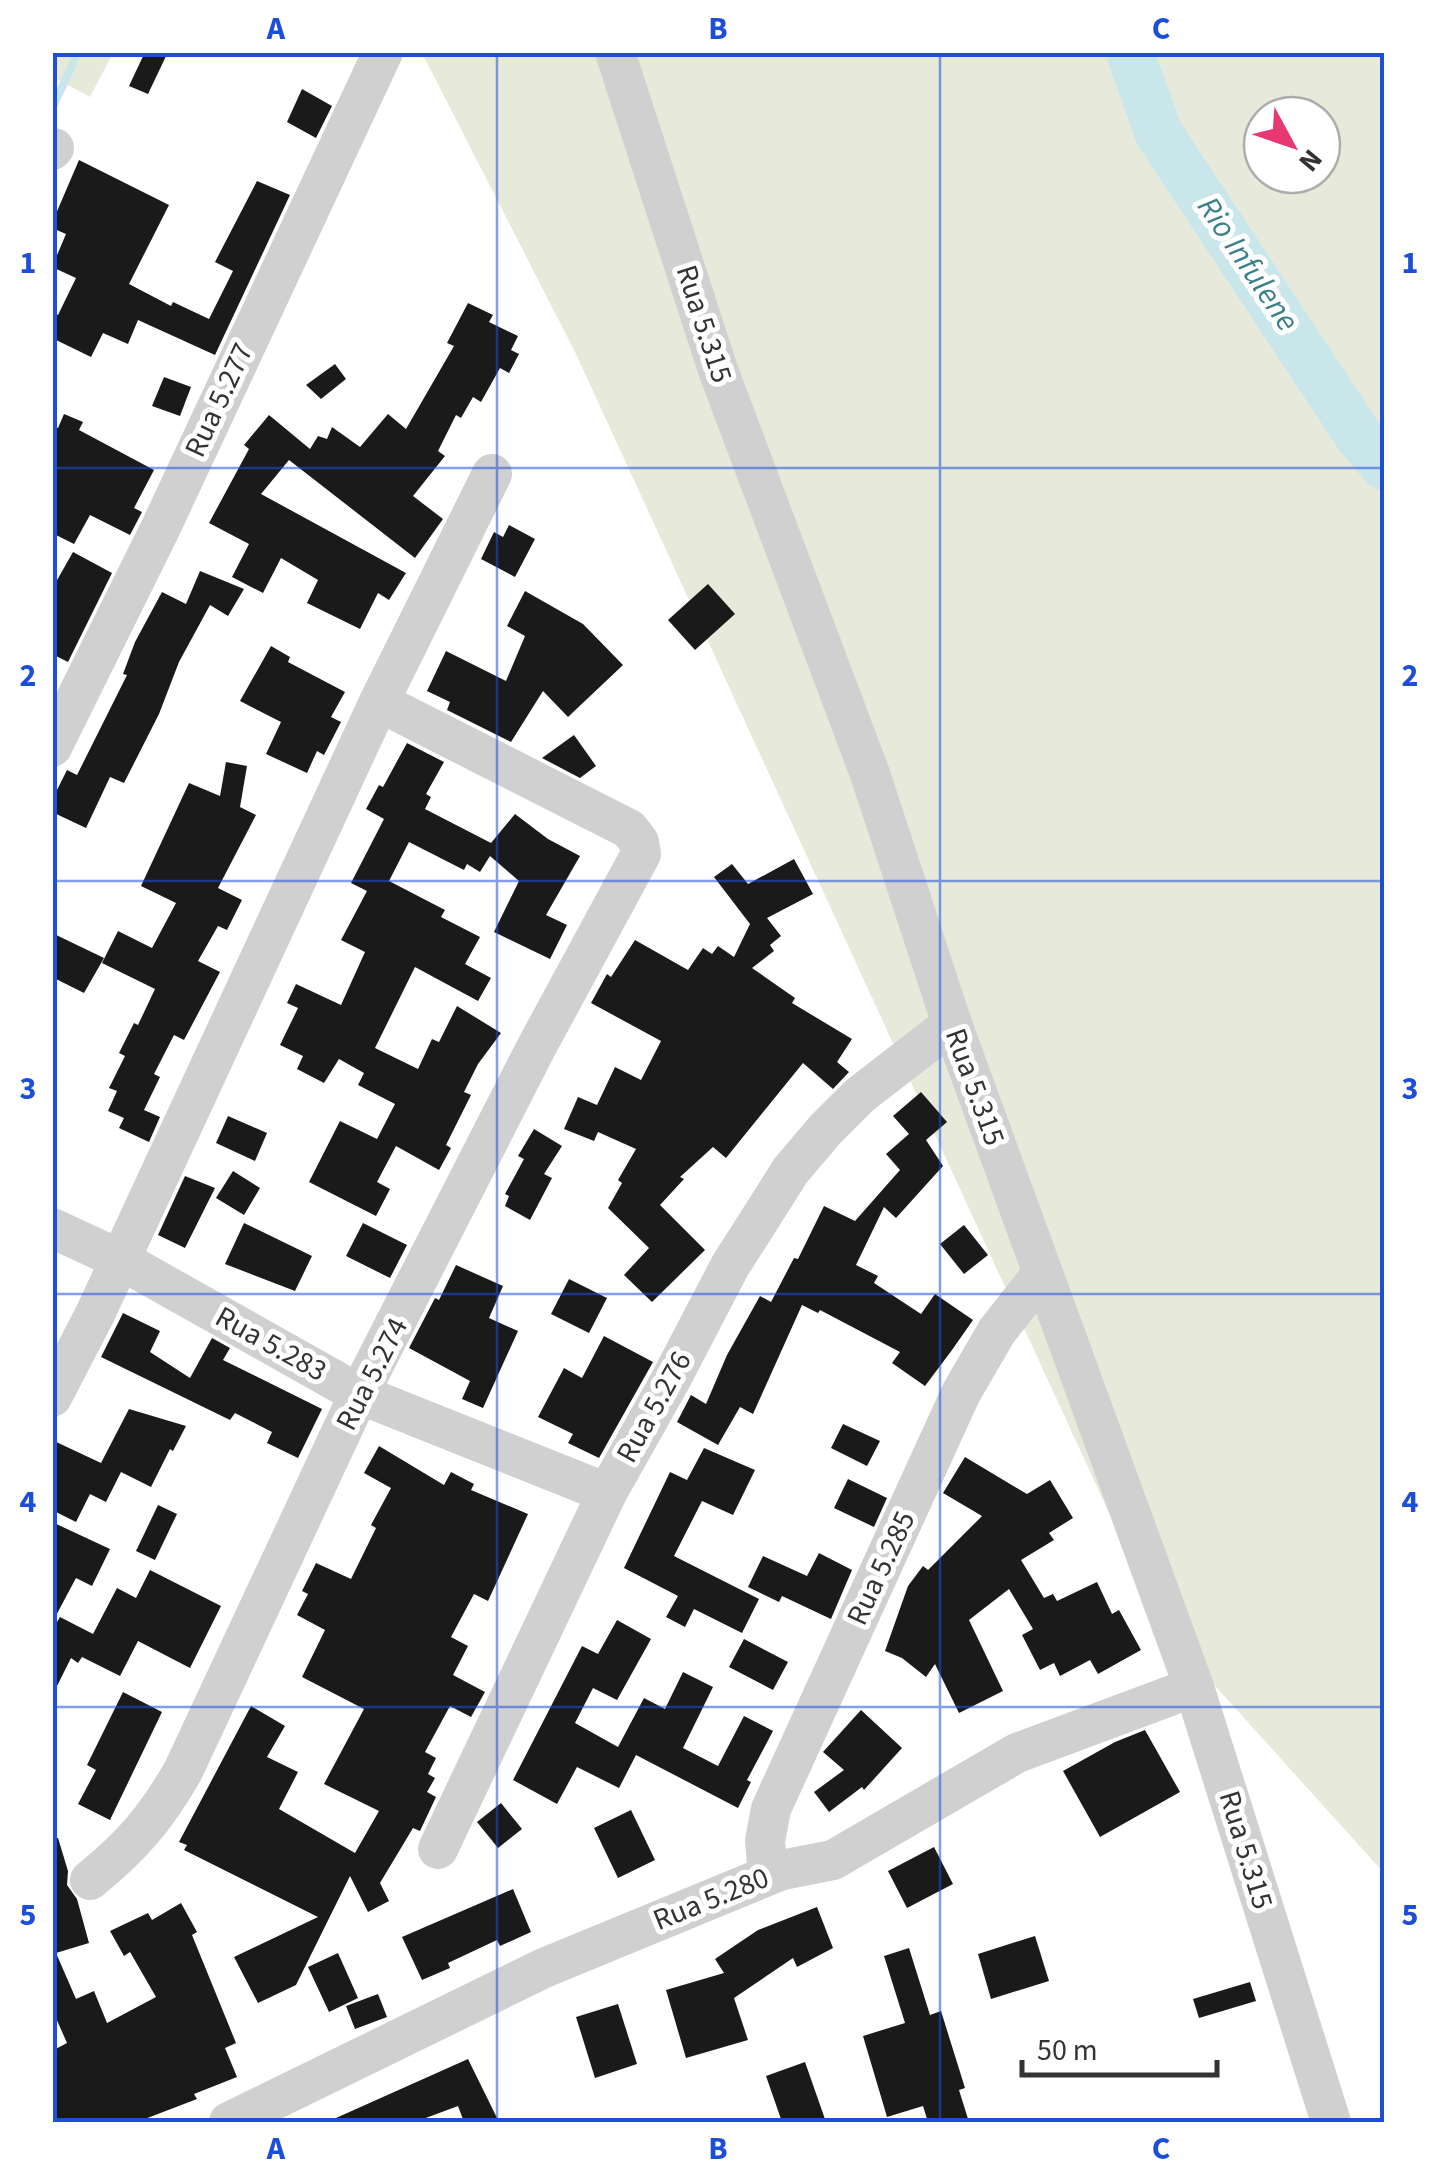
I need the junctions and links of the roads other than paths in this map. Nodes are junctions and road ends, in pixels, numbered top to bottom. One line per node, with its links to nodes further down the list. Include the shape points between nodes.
1 (383, 52): 5 (street, Rua 5.277)
2 (615, 52): 6 (street, Rua 5.315, via 718,370 870,774)
3 (492, 474): 4 (street)
4 (378, 702): 8 (street); 10 (street, Rua 5.274, via 630,829 641,854)
5 (52, 747)
6 (952, 1024): 9 (street, Rua 5.315); 12 (street, Rua 5.276, via 860,1095 791,1170 730,1266)
7 (52, 1228): 8 (street, Rua 5.283)
8 (120, 1260): 10 (street, Rua 5.283); 11 (street)
9 (1042, 1274): 13 (street, Rua 5.315); 15 (street, Rua 5.285, via 969,1377 801,1740 765,1841 767,1863)
10 (359, 1394): 12 (street, Rua 5.283); 16 (street, Rua 5.274, via 183,1771 129,1849)
11 (52, 1397)
12 (606, 1493): 14 (street, Rua 5.276)
13 (1194, 1687): 15 (street, Rua 5.280, via 1017,1753 833,1860); 18 (street, Rua 5.315)
14 (438, 1849)
15 (782, 1870): 17 (street, Rua 5.280, via 544,1968)
16 (90, 1880)
17 (229, 2122)
18 (1331, 2122)

